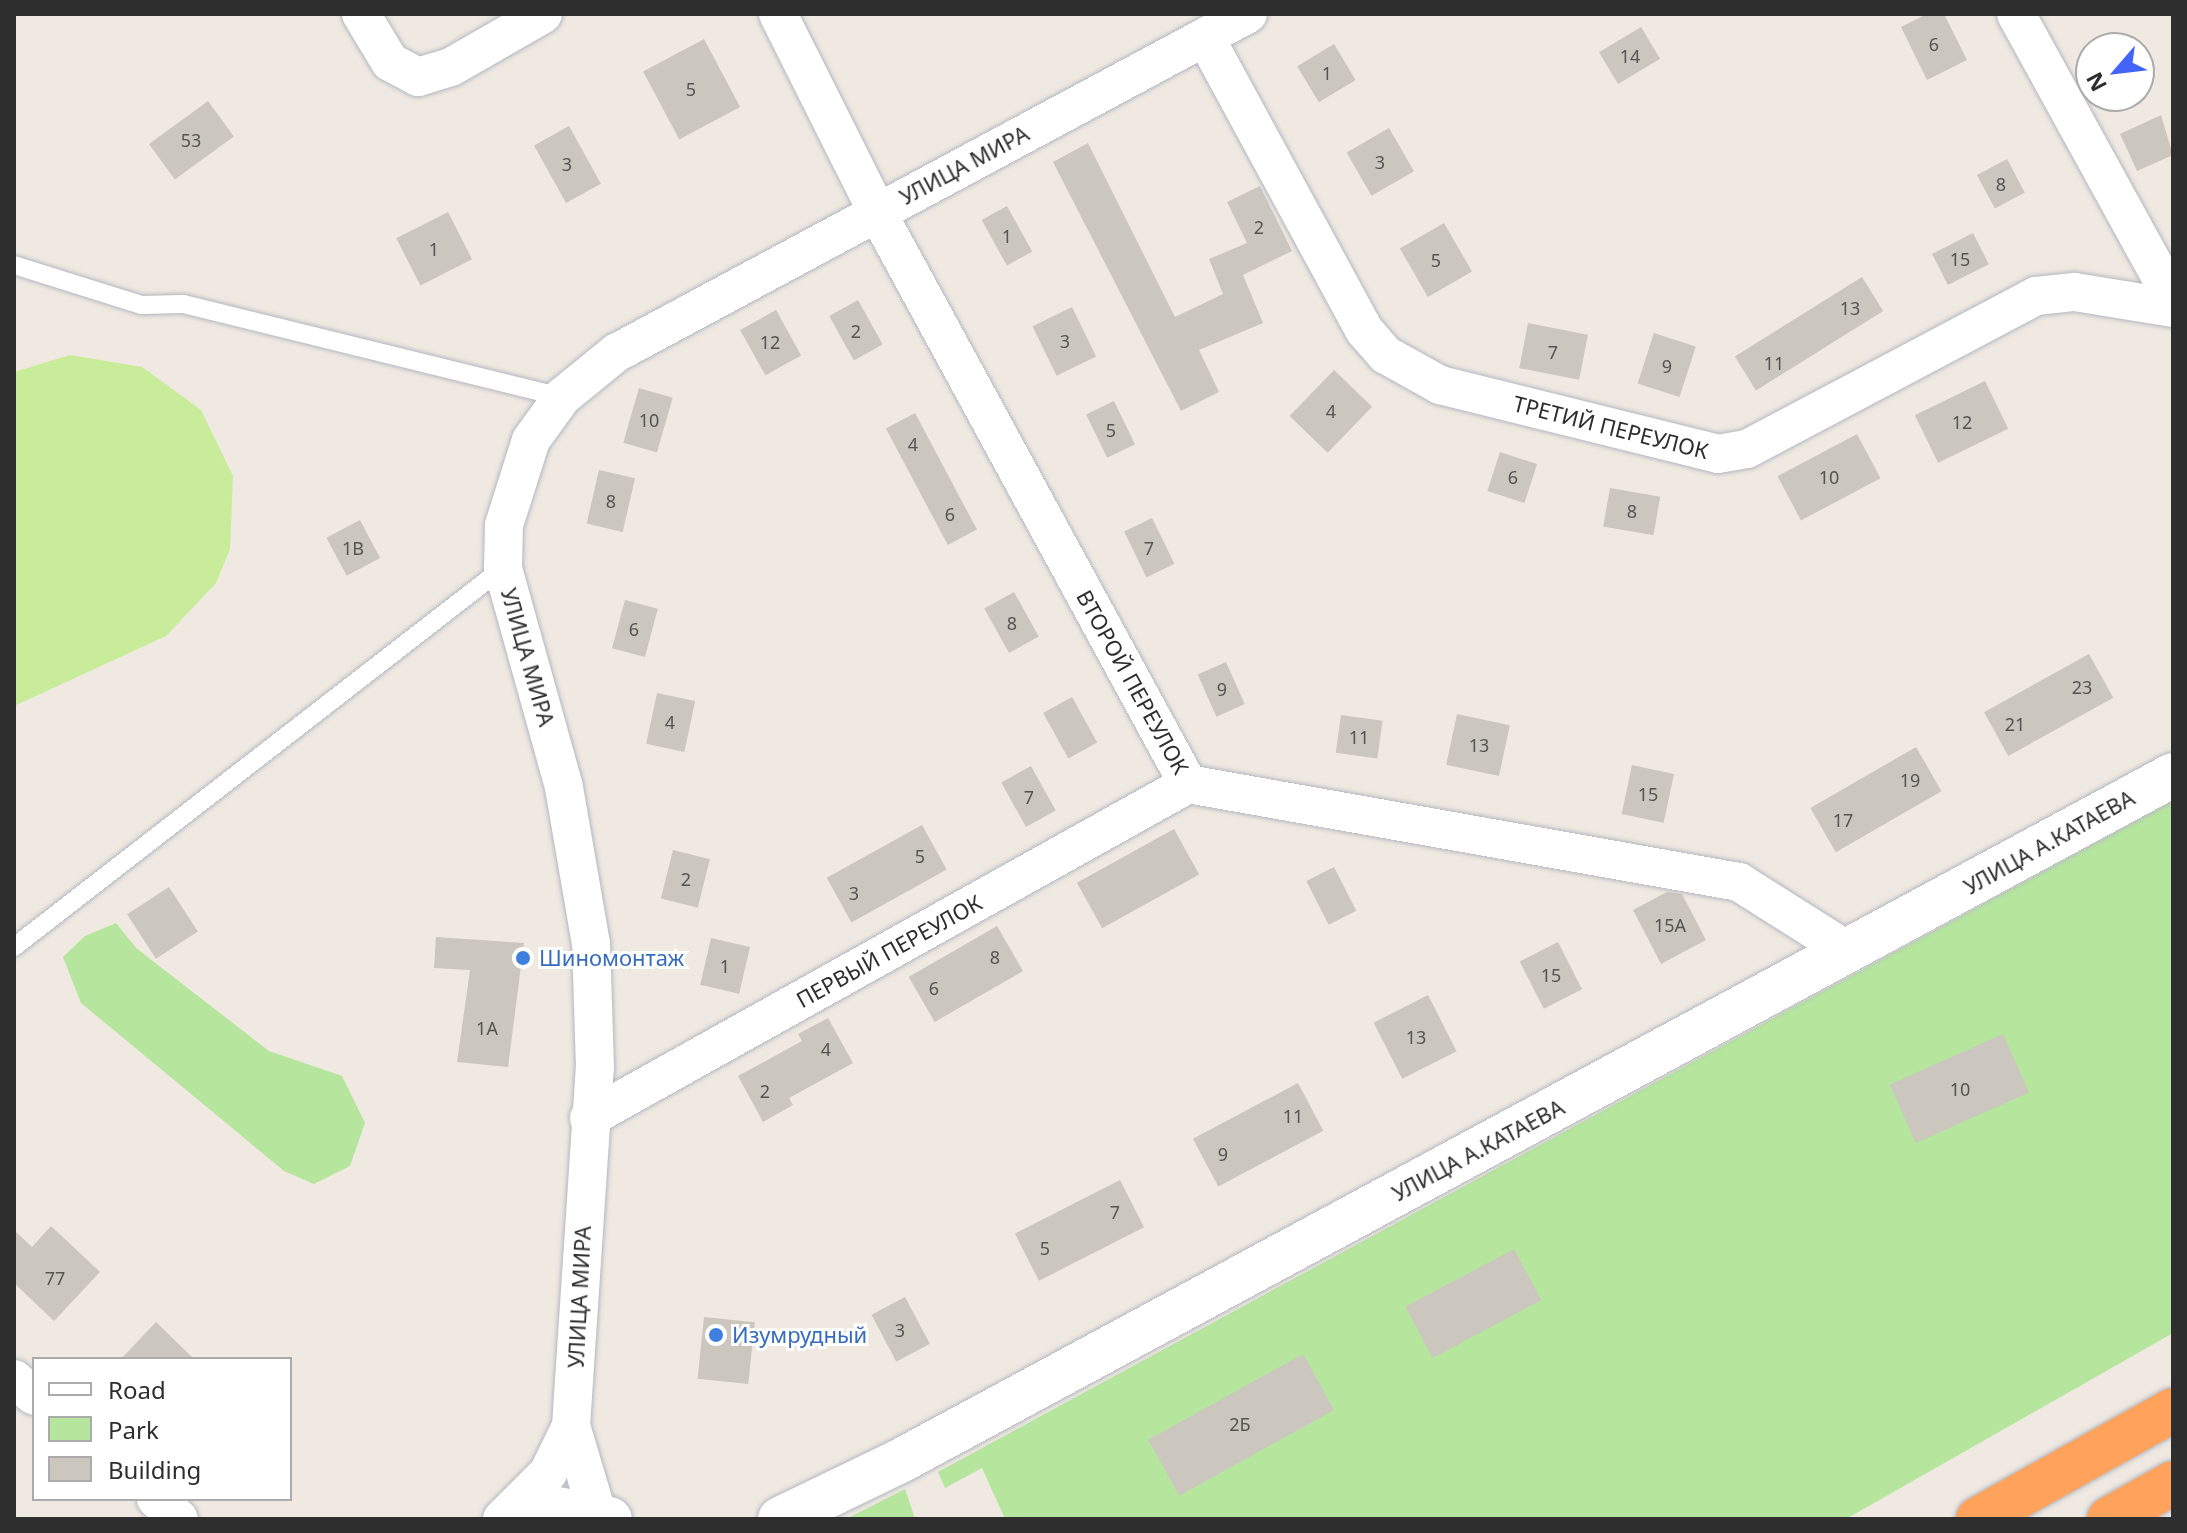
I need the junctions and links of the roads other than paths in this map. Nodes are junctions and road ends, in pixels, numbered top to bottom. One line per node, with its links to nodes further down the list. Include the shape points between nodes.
1 (361, 14): 2 (street, via 390,62 418,77 451,67)
2 (543, 14)
3 (778, 14): 7 (street, ВТОРОЙ ПЕРЕУЛОК)
4 (1248, 14): 6 (street, УЛИЦА МИРА)
5 (2016, 14): 9 (street)
6 (1205, 37): 7 (street, УЛИЦА МИРА); 10 (street, ТРЕТИЙ ПЕРЕУЛОК, via 1364,330 1386,355 1440,385 1718,454 1747,449 2036,296 2075,292)
7 (877, 212): 11 (street, УЛИЦА МИРА, via 616,353); 14 (street, ВТОРОЙ ПЕРЕУЛОК)
8 (14, 265): 11 (lane, via 142,305 183,304)
9 (2173, 300)
10 (2173, 308)
11 (562, 397): 12 (street, УЛИЦА МИРА, via 531,440 514,479)
12 (503, 568): 15 (lane); 17 (street, УЛИЦА МИРА, via 583,879 595,1007)
13 (2173, 775): 16 (street, УЛИЦА А.КАТАЕВА)
14 (1188, 784): 16 (street, ВТОРОЙ ПЕРЕУЛОК, via 1739,882); 17 (street, ПЕРВЫЙ ПЕРЕУЛОК)
15 (14, 947)
16 (1848, 951): 27 (street, УЛИЦА А.КАТАЕВА)
17 (589, 1118): 21 (street, УЛИЦА МИРА)
18 (14, 1379): 19 (street)
19 (32, 1394)
20 (2173, 1410): 28 (highway)
21 (571, 1426): 24 (street, УЛИЦА МИРА); 26 (street, УЛИЦА МИРА, via 548,1473)
22 (2173, 1483): 29 (highway)
23 (158, 1501): 25 (street)
24 (604, 1516): 26 (street, via 548,1507)
25 (179, 1519)
26 (505, 1519)
27 (780, 1519)
28 (1978, 1519)
29 (2109, 1519)

